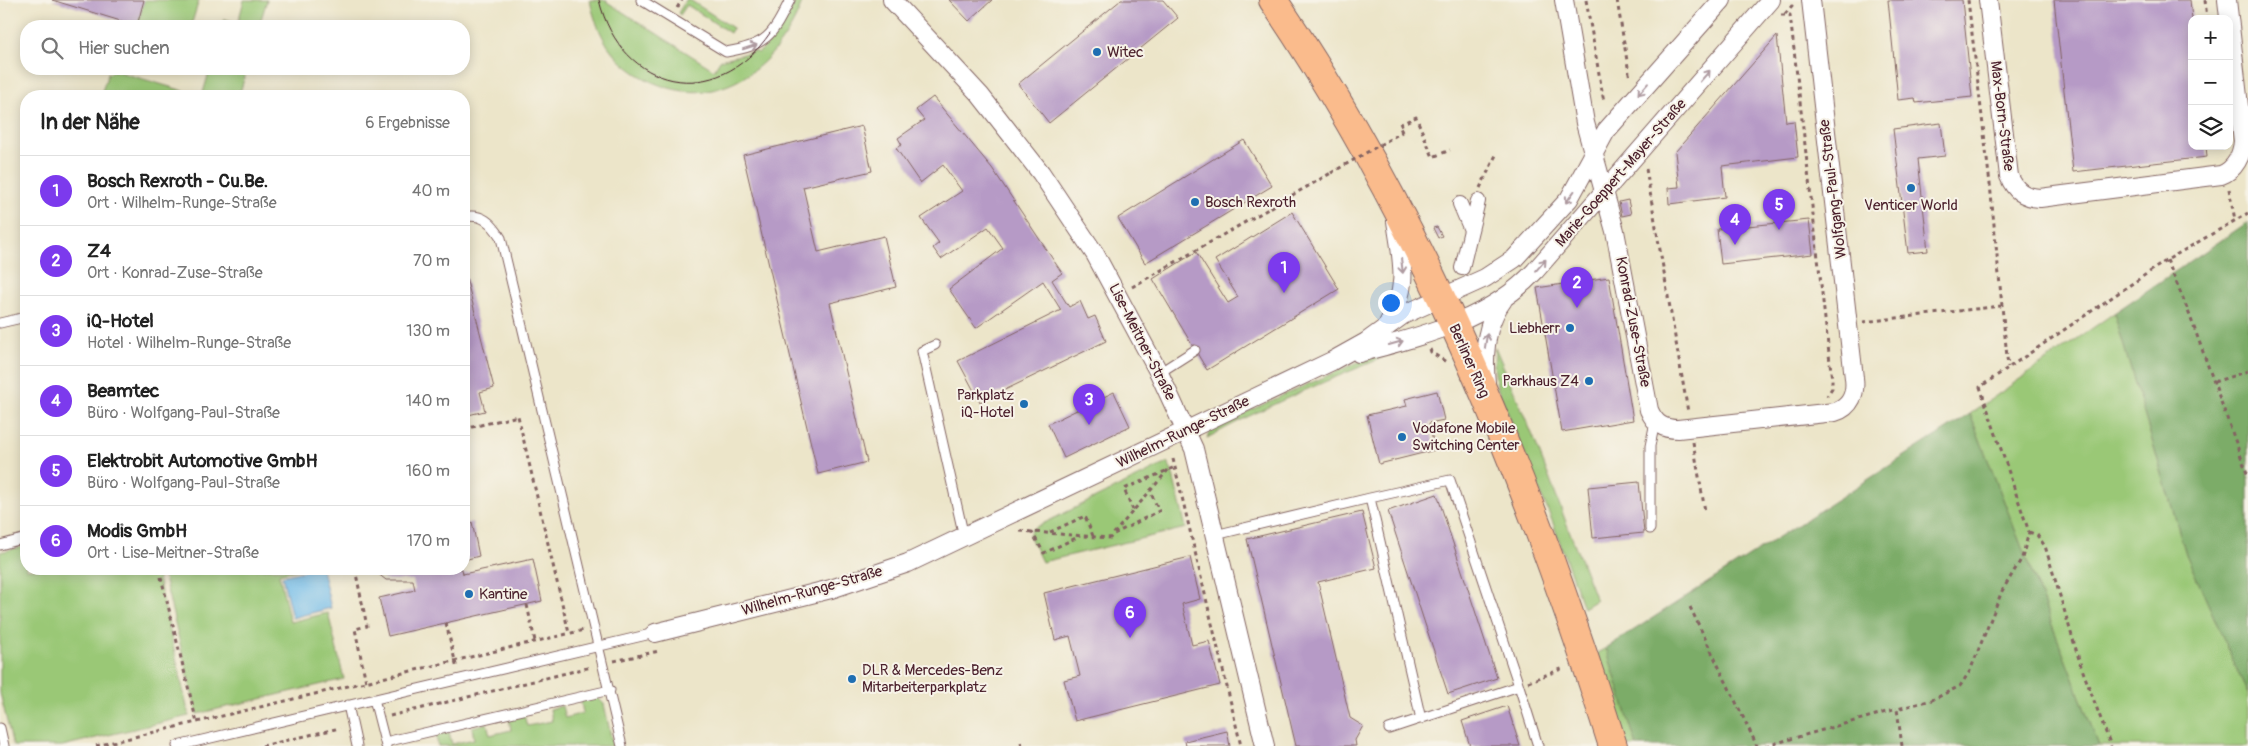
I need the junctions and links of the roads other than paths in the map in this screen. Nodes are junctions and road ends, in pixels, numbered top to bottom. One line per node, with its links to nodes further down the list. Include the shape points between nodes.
1 (641, 0): 2 (lane, one-way to 2, via 726,52 758,44 768,36)
2 (788, 0)
3 (892, 0): 28 (street, Lise-Meitner-Straße, via 966,79 1020,144 1078,228)
4 (1273, 0): 14 (main road, Berliner Ring, via 1335,96)
5 (1564, 0): 11 (street, Konrad-Zuse-Straße)
6 (1722, 0): 11 (street, Marie-Goeppert-Mayer-Straße, one-way to 11, via 1606,132)
7 (1771, 0): 12 (street, Marie-Goeppert-Mayer-Straße, one-way to 7)
8 (1811, 0): 30 (street, Wolfgang-Paul-Straße, via 1855,390 1851,400 1840,410 1689,421 1671,429)
9 (1988, 0): 10 (street, Max-Born-Straße, via 2008,170 2016,189 2029,197 2040,198 2221,175 2229,171 2239,158 2242,134)
10 (2227, 0)
11 (1593, 154): 12 (street, Konrad-Zuse-Straße); 20 (street, Marie-Goeppert-Mayer-Straße, one-way to 20, via 1569,199 1521,252 1492,274)
12 (1604, 192): 19 (street, Marie-Goeppert-Mayer-Straße, one-way to 12, via 1536,271); 30 (street, Konrad-Zuse-Straße, via 1618,242 1649,410)
13 (1479, 194): 17 (street)
14 (1393, 203): 20 (main road, Berliner Ring); 24 (street, Wilhelm-Runge-Straße, one-way to 24, via 1403,286 1396,310)
15 (1460, 204): 17 (street)
16 (470, 216): 39 (lane, via 487,219 501,238)
17 (1472, 230): 18 (street)
18 (1462, 268)
19 (1506, 298): 23 (street, Marie-Goeppert-Mayer-Straße); 29 (street, one-way to 19, via 1486,340 1494,316)
20 (1441, 300): 23 (main road, Berliner Ring); 24 (street, Wilhelm-Runge-Straße, via 1403,315)
21 (20, 318): 22 (lane)
22 (0, 323)
23 (1453, 324): 27 (street, Wilhelm-Runge-Straße, one-way to 23); 29 (main road, Berliner Ring)
24 (1384, 330): 27 (street, Wilhelm-Runge-Straße)
25 (935, 345): 35 (lane, via 922,351)
26 (1195, 350): 28 (lane)
27 (1332, 361): 31 (street, Wilhelm-Runge-Straße)
28 (1159, 373): 31 (street, Lise-Meitner-Straße)
29 (1489, 407): 54 (main road, Berliner Ring, via 1553,564)
30 (1655, 422): 33 (lane, via 1650,446)
31 (1187, 430): 34 (street, Lise-Meitner-Straße); 35 (street, Wilhelm-Runge-Straße)
32 (1370, 498): 34 (lane); 40 (lane, via 1450,480); 44 (lane)
33 (1650, 529)
34 (1215, 534): 52 (street, Lise-Meitner-Straße)
35 (964, 537): 38 (street, Wilhelm-Runge-Straße, via 908,562 831,589)
36 (20, 540): 37 (lane)
37 (0, 545)
38 (655, 632): 39 (lane, Wilhelm-Runge-Straße)
39 (599, 646): 41 (lane); 42 (lane, Wilhelm-Runge-Straße)
40 (1518, 686): 44 (lane); 53 (lane)
41 (610, 690): 47 (lane); 51 (lane)
42 (374, 699): 43 (lane, Wilhelm-Runge-Straße); 47 (lane)
43 (348, 706): 49 (lane, Wilhelm-Runge-Straße); 50 (lane)
44 (1421, 719): 46 (lane)
45 (0, 728): 48 (lane)
46 (1389, 728)
47 (385, 744)
48 (4, 746)
49 (177, 746)
50 (356, 746)
51 (622, 746)
52 (1265, 746)
53 (1538, 746)
54 (1613, 746)

